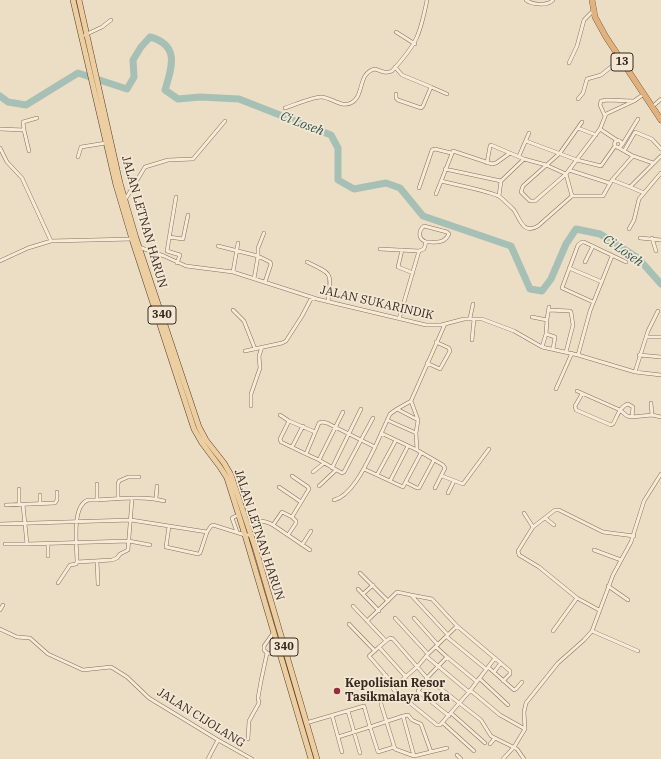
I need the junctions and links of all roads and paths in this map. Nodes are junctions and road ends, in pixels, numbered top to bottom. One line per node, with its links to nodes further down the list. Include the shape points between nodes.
1 (73, 0): 10 (main road, JALAN LETNAN HARUN / 340)
2 (79, 0): 10 (main road, JALAN LETNAN HARUN / 340)
3 (427, 0): 11 (street, via 420,32)
4 (526, 0): 5 (street, via 529,3 547,4)
5 (553, 0)
6 (592, 0): 7 (highway, 13)
7 (593, 11): 12 (highway, 13); 13 (street, via 584,20)
8 (111, 20): 10 (street)
9 (396, 32): 11 (street)
10 (84, 36): 15 (main road, JALAN LETNAN HARUN / 340)
11 (414, 44): 14 (street)
12 (621, 59): 19 (highway, 13); 20 (street, via 600,76 587,79 583,93)
13 (569, 63)
14 (395, 67): 16 (street, via 402,75); 24 (street, via 386,73 375,69 369,72 361,84 356,100 349,104 325,97)
15 (96, 86): 41 (main road, JALAN LETNAN HARUN / 340); 75 (main road, JALAN LETNAN HARUN / 340)
16 (431, 87): 17 (street, via 421,108 398,100); 18 (street)
17 (396, 94)
18 (447, 94)
19 (644, 94): 22 (street); 23 (highway, 13)
20 (578, 99)
21 (661, 99): 23 (street)
22 (634, 101): 25 (street, via 608,112); 25 (street, via 601,101)
23 (652, 107): 28 (highway, 13)
24 (285, 108)
25 (605, 116): 33 (street)
26 (37, 118): 34 (street, via 23,122)
27 (638, 119): 35 (street)
28 (661, 120)
29 (225, 121): 75 (street, via 193,159 168,160 142,168)
30 (582, 122): 31 (street)
31 (578, 128): 38 (street); 50 (street)
32 (0, 129): 34 (street)
33 (600, 129): 38 (street); 40 (street)
34 (24, 130): 46 (street)
35 (631, 131): 36 (street); 43 (street)
36 (635, 132): 45 (street, via 652,138); 47 (street)
37 (529, 133): 39 (street)
38 (596, 135): 56 (street)
39 (526, 141): 50 (street); 51 (street)
40 (618, 141): 42 (street); 43 (street, via 621,142)
41 (106, 143): 54 (street, via 81,147); 82 (main road, JALAN LETNAN HARUN / 340, via 116,185)
42 (615, 146): 43 (street); 56 (street, via 601,166)
43 (621, 146): 47 (street)
44 (0, 148): 84 (street, via 7,162 22,178)
45 (661, 149)
46 (30, 151)
47 (624, 151): 52 (street)
48 (451, 153): 57 (street, via 454,151); 60 (street); 69 (street, via 432,150)
49 (510, 153): 51 (street); 57 (street, via 496,163); 57 (street, via 490,145)
50 (560, 154): 56 (street); 59 (street)
51 (519, 156): 55 (street)
52 (634, 156): 58 (street); 64 (street)
53 (661, 156): 58 (street)
54 (78, 157)
55 (524, 159): 59 (street); 66 (street)
56 (577, 160): 61 (street)
57 (487, 163)
58 (653, 163): 68 (street)
59 (546, 165): 63 (street); 63 (street, via 522,188 521,192 532,202)
60 (445, 169): 65 (street); 66 (street)
61 (569, 170): 63 (street); 67 (street)
62 (661, 172): 70 (street)
63 (566, 174): 73 (street)
64 (612, 180): 67 (street); 68 (street)
65 (441, 181): 71 (street); 72 (street)
66 (501, 181): 72 (street)
67 (610, 183): 73 (street, via 602,197)
68 (630, 187): 70 (street)
69 (419, 188)
70 (644, 193): 77 (street, via 639,199)
71 (436, 194)
72 (499, 196): 73 (street, via 526,228 538,226)
73 (572, 196)
74 (176, 197): 79 (street)
75 (125, 200): 82 (main road, JALAN LETNAN HARUN / 340)
76 (188, 215): 79 (street, via 183,239)
77 (630, 229)
78 (264, 233): 95 (street, via 258,248)
79 (169, 237): 101 (street, via 167,251 180,255)
80 (640, 238): 81 (street)
81 (652, 238): 83 (street); 94 (street)
82 (134, 239): 84 (street); 89 (main road, JALAN LETNAN HARUN / 340)
83 (661, 240)
84 (51, 241): 97 (street)
85 (426, 242): 85 (street, via 420,239 424,226 449,234 444,241); 93 (street, via 424,249)
86 (238, 243): 91 (street)
87 (218, 246): 91 (street)
88 (593, 246): 96 (street); 99 (street); 102 (street, via 580,243)
89 (137, 247): 101 (street, JALAN SUKARINDIK); 123 (main road, JALAN LETNAN HARUN / 340)
90 (380, 249): 92 (street)
91 (236, 250): 95 (street); 103 (street)
92 (402, 250): 93 (street); 104 (street, via 398,267)
93 (419, 251): 104 (street)
94 (656, 251)
95 (258, 256): 105 (street); 106 (street, via 271,263)
96 (612, 256): 100 (street); 107 (street)
97 (0, 261)
98 (307, 262): 109 (street, via 329,275)
99 (585, 262)
100 (626, 262)
101 (178, 263): 103 (street, JALAN SUKARINDIK)
102 (569, 268): 107 (street); 110 (street, via 562,288)
103 (233, 272): 105 (street, JALAN SUKARINDIK)
104 (413, 273): 115 (street)
105 (254, 279): 106 (street, JALAN SUKARINDIK)
106 (265, 282): 108 (street, JALAN SUKARINDIK)
107 (602, 282): 110 (street)
108 (312, 297): 109 (street, JALAN SUKARINDIK); 125 (street, via 286,341)
109 (328, 302): 115 (street, JALAN SUKARINDIK)
110 (593, 302): 132 (street)
111 (473, 304): 116 (street)
112 (233, 310): 127 (street, via 244,321)
113 (658, 311): 120 (street)
114 (532, 317): 117 (street)
115 (399, 319): 118 (street, JALAN SUKARINDIK, via 432,326)
116 (472, 319): 118 (street, JALAN SUKARINDIK, via 460,319); 122 (street); 126 (street, JALAN SUKARINDIK, via 486,320 502,326)
117 (547, 319): 119 (street); 130 (street, via 549,308 571,312 573,326)
118 (445, 324): 124 (street)
119 (546, 334): 126 (street); 128 (street, via 555,337)
120 (646, 337): 121 (street); 133 (street)
121 (661, 338)
122 (472, 340)
123 (168, 342): 206 (main road, JALAN LETNAN HARUN / 340, via 194,429 227,478); 213 (main road, JALAN LETNAN HARUN / 340, via 199,427 231,475)
124 (436, 342): 135 (street); 135 (street, via 450,351 440,369)
125 (262, 347): 127 (street); 143 (street, via 259,356 260,368 251,394)
126 (542, 347): 128 (street, JALAN SUKARINDIK)
127 (255, 349): 129 (street)
128 (553, 349): 130 (street, JALAN SUKARINDIK)
129 (245, 351)
130 (566, 352): 131 (street, JALAN SUKARINDIK)
131 (572, 353): 132 (street, JALAN SUKARINDIK); 138 (street)
132 (578, 355): 136 (street, JALAN SUKARINDIK)
133 (639, 355): 134 (street); 136 (street)
134 (661, 357)
135 (427, 362): 141 (street)
136 (635, 372): 137 (street, JALAN SUKARINDIK)
137 (661, 375)
138 (556, 389)
139 (577, 392): 140 (street)
140 (582, 394): 146 (street); 146 (street, via 575,406 576,410 611,425)
141 (411, 401): 145 (street); 154 (street)
142 (651, 403): 149 (street)
143 (251, 406)
144 (361, 409): 161 (street)
145 (396, 409): 153 (street); 154 (street)
146 (620, 410): 150 (street); 150 (street, via 626,404 632,406)
147 (343, 412): 157 (street)
148 (280, 415): 155 (street)
149 (652, 415): 150 (street); 151 (street)
150 (632, 417)
151 (661, 417)
152 (373, 418): 162 (street)
153 (388, 420): 159 (street); 160 (street)
154 (418, 420): 160 (street)
155 (289, 421): 156 (street); 165 (street, via 280,440)
156 (303, 426): 158 (street); 165 (street)
157 (336, 428): 158 (street, via 322,422); 161 (street); 170 (street)
158 (315, 432): 169 (street)
159 (381, 433): 163 (street); 166 (street)
160 (416, 433): 168 (street)
161 (349, 435): 162 (street); 173 (street)
162 (361, 440): 166 (street); 175 (street, via 344,472)
163 (396, 440): 164 (street); 178 (street)
164 (408, 446): 168 (street); 182 (street)
165 (292, 447): 169 (street)
166 (375, 447): 174 (street)
167 (489, 449): 183 (street, via 463,484)
168 (419, 451): 171 (street); 184 (street)
169 (306, 454): 170 (street)
170 (319, 460): 172 (street)
171 (434, 460): 180 (street, via 444,466); 184 (street, via 419,488)
172 (324, 463): 173 (street); 176 (street)
173 (332, 468): 175 (street)
174 (364, 469): 178 (street); 198 (street, via 346,494)
175 (336, 470): 187 (street)
176 (313, 472)
177 (661, 474): 223 (street, via 644,501)
178 (377, 475): 182 (street)
179 (292, 476): 200 (street, via 309,488)
180 (442, 476): 183 (street); 189 (street)
181 (140, 477): 194 (street, via 128,477 119,481)
182 (390, 481): 184 (street, via 404,487)
183 (454, 481): 192 (street)
184 (406, 483)
185 (96, 484): 197 (street)
186 (157, 486): 196 (street)
187 (319, 486)
188 (278, 487): 200 (street)
189 (435, 488)
190 (19, 489): 203 (street)
191 (57, 492): 201 (street, via 55,503)
192 (448, 493)
193 (40, 495): 201 (street)
194 (118, 499): 195 (street); 197 (street)
195 (132, 499): 196 (street); 209 (street)
196 (156, 499): 199 (street)
197 (97, 500): 210 (street, via 83,503)
198 (334, 500)
199 (164, 501)
200 (301, 502): 207 (street)
201 (40, 503): 204 (street)
202 (6, 505): 203 (street)
203 (19, 505): 204 (street)
204 (23, 505): 212 (street)
205 (524, 512): 217 (street)
206 (238, 514): 220 (street, via 232,518); 221 (main road, JALAN LETNAN HARUN / 340)
207 (292, 518): 214 (street, via 281,512); 222 (street, via 296,523)
208 (545, 518): 215 (street); 217 (street); 223 (street, via 553,510 557,510 603,532)
209 (131, 520): 210 (street); 216 (street); 224 (street)
210 (76, 521): 212 (street); 225 (street)
211 (0, 524): 212 (street)
212 (25, 524): 228 (street)
213 (248, 525): 214 (street, via 262,520); 221 (main road, JALAN LETNAN HARUN / 340)
214 (273, 525): 222 (street)
215 (554, 525)
216 (169, 526): 219 (street); 219 (street, via 166,547 198,554)
217 (533, 527): 245 (street, via 518,554)
218 (311, 531): 230 (street)
219 (207, 532): 220 (street, via 213,525)
220 (237, 532): 221 (street)
221 (248, 535): 258 (main road, JALAN LETNAN HARUN / 340)
222 (288, 535): 230 (street)
223 (634, 536): 234 (street)
224 (129, 540): 225 (street); 229 (street); 235 (street, via 128,550 115,559)
225 (77, 542): 226 (street); 236 (street)
226 (48, 543): 228 (street); 233 (street)
227 (5, 544): 228 (street)
228 (27, 544)
229 (150, 545)
230 (302, 545): 231 (street)
231 (310, 550)
232 (594, 550): 234 (street)
233 (48, 556)
234 (621, 560): 241 (street)
235 (97, 561): 236 (street); 239 (street)
236 (77, 562): 238 (street, via 70,566)
237 (360, 573): 240 (street)
238 (58, 583)
239 (98, 584)
240 (373, 585): 243 (street); 247 (street)
241 (608, 586): 246 (street); 251 (street)
242 (358, 589): 243 (street)
243 (363, 594): 252 (street)
244 (411, 595): 247 (street, via 398,592); 257 (street, via 431,598); 262 (street)
245 (577, 598): 251 (street); 260 (street)
246 (628, 600)
247 (388, 601): 252 (street)
248 (3, 605): 250 (street)
249 (353, 606): 255 (street)
250 (0, 610)
251 (599, 610): 261 (street)
252 (379, 611): 255 (street)
253 (395, 618): 270 (street)
254 (414, 618): 264 (street)
255 (367, 621): 263 (street)
256 (349, 624): 266 (street)
257 (458, 626): 262 (street); 272 (street)
258 (275, 628): 268 (street, via 264,646); 269 (main road, JALAN LETNAN HARUN / 340); 295 (main road, JALAN LETNAN HARUN / 340)
259 (0, 629): 303 (street, JALAN CIJOLANG, via 30,638 48,654 83,670 111,667 127,677 149,698)
260 (553, 631)
261 (592, 631): 267 (street); 298 (street, via 558,663 526,703)
262 (448, 636): 264 (street); 276 (street)
263 (386, 641): 265 (street); 274 (street, via 393,639)
264 (437, 646): 270 (street); 271 (street)
265 (379, 647): 266 (street); 279 (street)
266 (375, 651): 278 (street, via 369,656)
267 (638, 651)
268 (267, 653): 269 (street); 302 (street, via 259,704 249,722)
269 (280, 654): 304 (main road, JALAN LETNAN HARUN / 340)
270 (427, 655): 274 (street); 275 (street)
271 (447, 657): 275 (street); 281 (street)
272 (495, 658): 273 (street); 276 (street)
273 (501, 663): 277 (street); 282 (street, via 511,672)
274 (418, 666): 279 (street); 280 (street)
275 (438, 667): 280 (street); 286 (street)
276 (487, 668): 277 (street); 281 (street)
277 (494, 672): 282 (street)
278 (386, 675): 284 (street); 285 (street)
279 (406, 677): 285 (street)
280 (427, 678): 287 (street); 291 (street, via 418,692)
281 (477, 680): 286 (street); 289 (street)
282 (504, 681): 283 (street, via 514,690)
283 (522, 682)
284 (374, 684)
285 (395, 686): 296 (street, via 394,690 437,725)
286 (469, 691): 287 (street); 298 (street, via 500,715)
287 (459, 703): 291 (street); 301 (street, via 482,721 489,734)
288 (381, 704): 294 (street)
289 (508, 705)
290 (348, 710): 292 (street); 297 (street, via 364,707); 299 (street)
291 (450, 715): 296 (street); 305 (street)
292 (332, 716): 295 (street); 300 (street)
293 (403, 716): 294 (street); 312 (street, via 408,715 421,724); 315 (street)
294 (386, 722): 297 (street); 307 (street)
295 (306, 723): 304 (main road, JALAN LETNAN HARUN / 340)
296 (443, 723): 310 (street)
297 (370, 727): 299 (street); 307 (street, via 378,752)
298 (525, 729): 308 (street)
299 (354, 732): 300 (street); 313 (street)
300 (338, 737): 311 (street)
301 (495, 738): 306 (street); 308 (street)
302 (248, 739)
303 (218, 740): 316 (street); 317 (street, JALAN CIJOLANG)
304 (309, 742): 318 (main road, JALAN LETNAN HARUN / 340); 319 (main road, JALAN LETNAN HARUN / 340)
305 (485, 743)
306 (490, 744)
307 (394, 747): 315 (street)
308 (514, 747): 321 (street); 322 (street)
309 (446, 748): 312 (street)
310 (474, 751)
311 (342, 752)
312 (431, 752): 315 (street)
313 (360, 753)
314 (457, 755): 320 (street)
315 (414, 756)
316 (208, 759)
317 (252, 759)
318 (311, 759)
319 (317, 759)
320 (461, 759)
321 (503, 759)
322 (524, 759)

